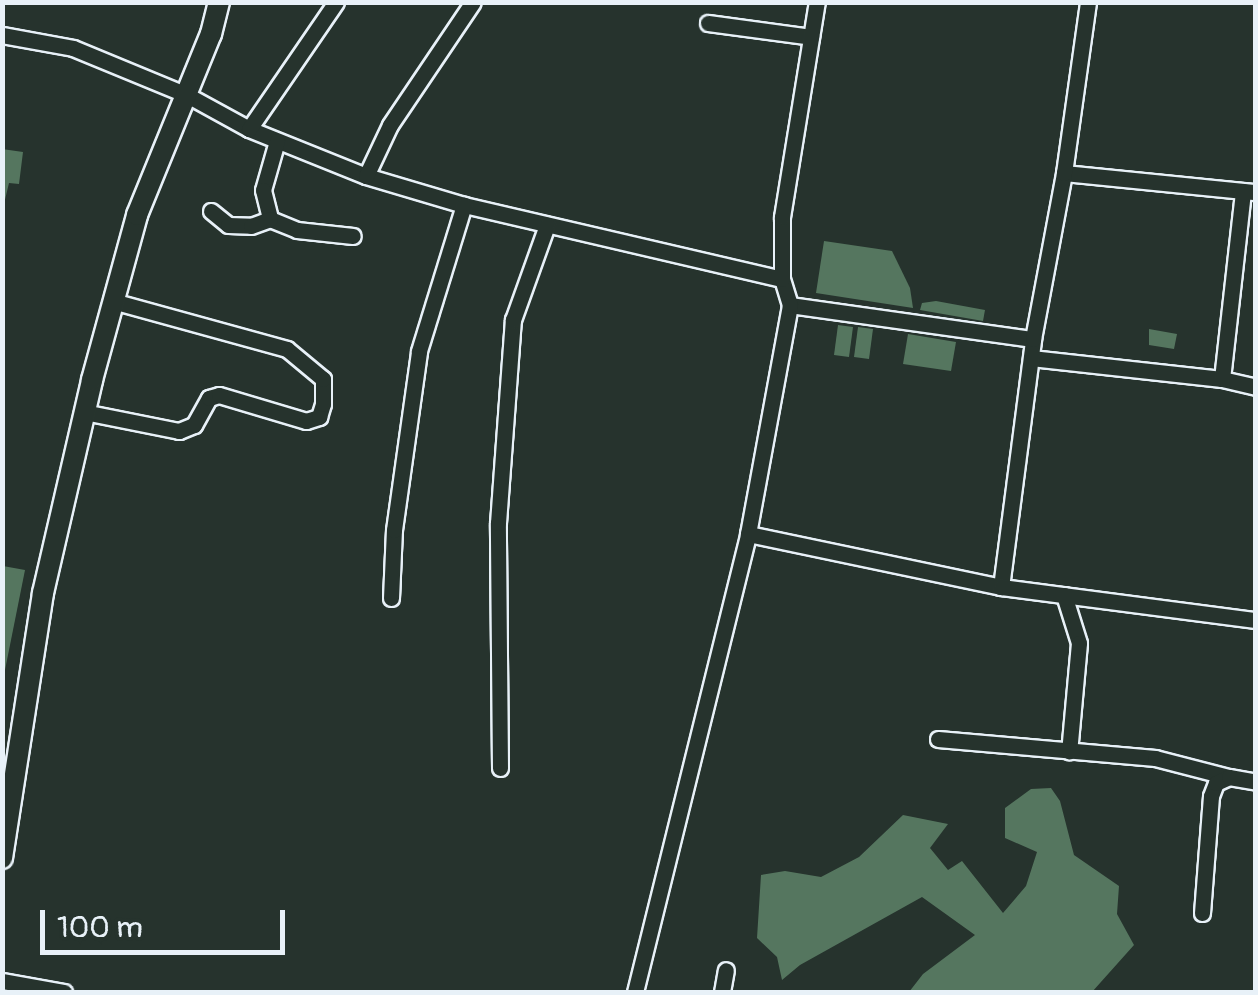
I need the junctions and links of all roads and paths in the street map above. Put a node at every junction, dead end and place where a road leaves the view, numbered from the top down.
1 (218, 2) edge
2 (336, 2) edge
3 (473, 2) edge
4 (817, 2) edge
5 (1088, 2) edge
6 (708, 23) dead end
7 (2, 35) edge
8 (811, 38) junction
9 (186, 95) junction
10 (249, 129) junction
11 (276, 141) junction
12 (1064, 173) junction
13 (366, 176) junction
14 (1249, 191) edge
15 (464, 205) junction
16 (210, 211) dead end
17 (270, 219) junction
18 (547, 225) junction
19 (352, 236) dead end
20 (782, 279) junction
21 (114, 302) junction
22 (790, 305) junction
23 (1033, 339) junction
24 (1031, 358) junction
25 (1222, 379) junction
26 (1256, 387) edge
27 (84, 412) junction
28 (748, 534) junction
29 (1001, 588) junction
30 (1064, 596) junction
31 (391, 598) dead end
32 (1256, 620) edge
33 (938, 738) dead end
34 (1069, 752) junction
35 (500, 768) dead end
36 (1229, 777) junction
37 (1256, 782) edge
38 (5, 824) edge
39 (2, 858) edge
40 (1202, 913) dead end
41 (726, 970) dead end
42 (2, 981) edge
43 (64, 992) edge
44 (635, 992) edge
45 (722, 992) edge

1 - 9 street
2 - 10 street
3 - 13 street
4 - 8 street
5 - 12 street
6 - 8 street
7 - 9 street
8 - 20 street
9 - 10 street
9 - 21 street
10 - 11 street
11 - 13 street
11 - 17 street
12 - 14 street
12 - 23 street
13 - 15 street
14 - 25 street
15 - 18 street
15 - 31 street
16 - 17 street
17 - 19 street
18 - 20 street
18 - 35 street
20 - 22 street
21 - 27 street
21 - 27 street
22 - 23 street
22 - 28 street
23 - 24 street
24 - 25 street
24 - 29 street
25 - 26 street
27 - 38 street
28 - 29 street
28 - 44 street
29 - 30 street
30 - 32 street
30 - 34 street
33 - 34 street
34 - 36 street
36 - 37 street
36 - 40 street
38 - 39 street
41 - 45 street
42 - 43 street

